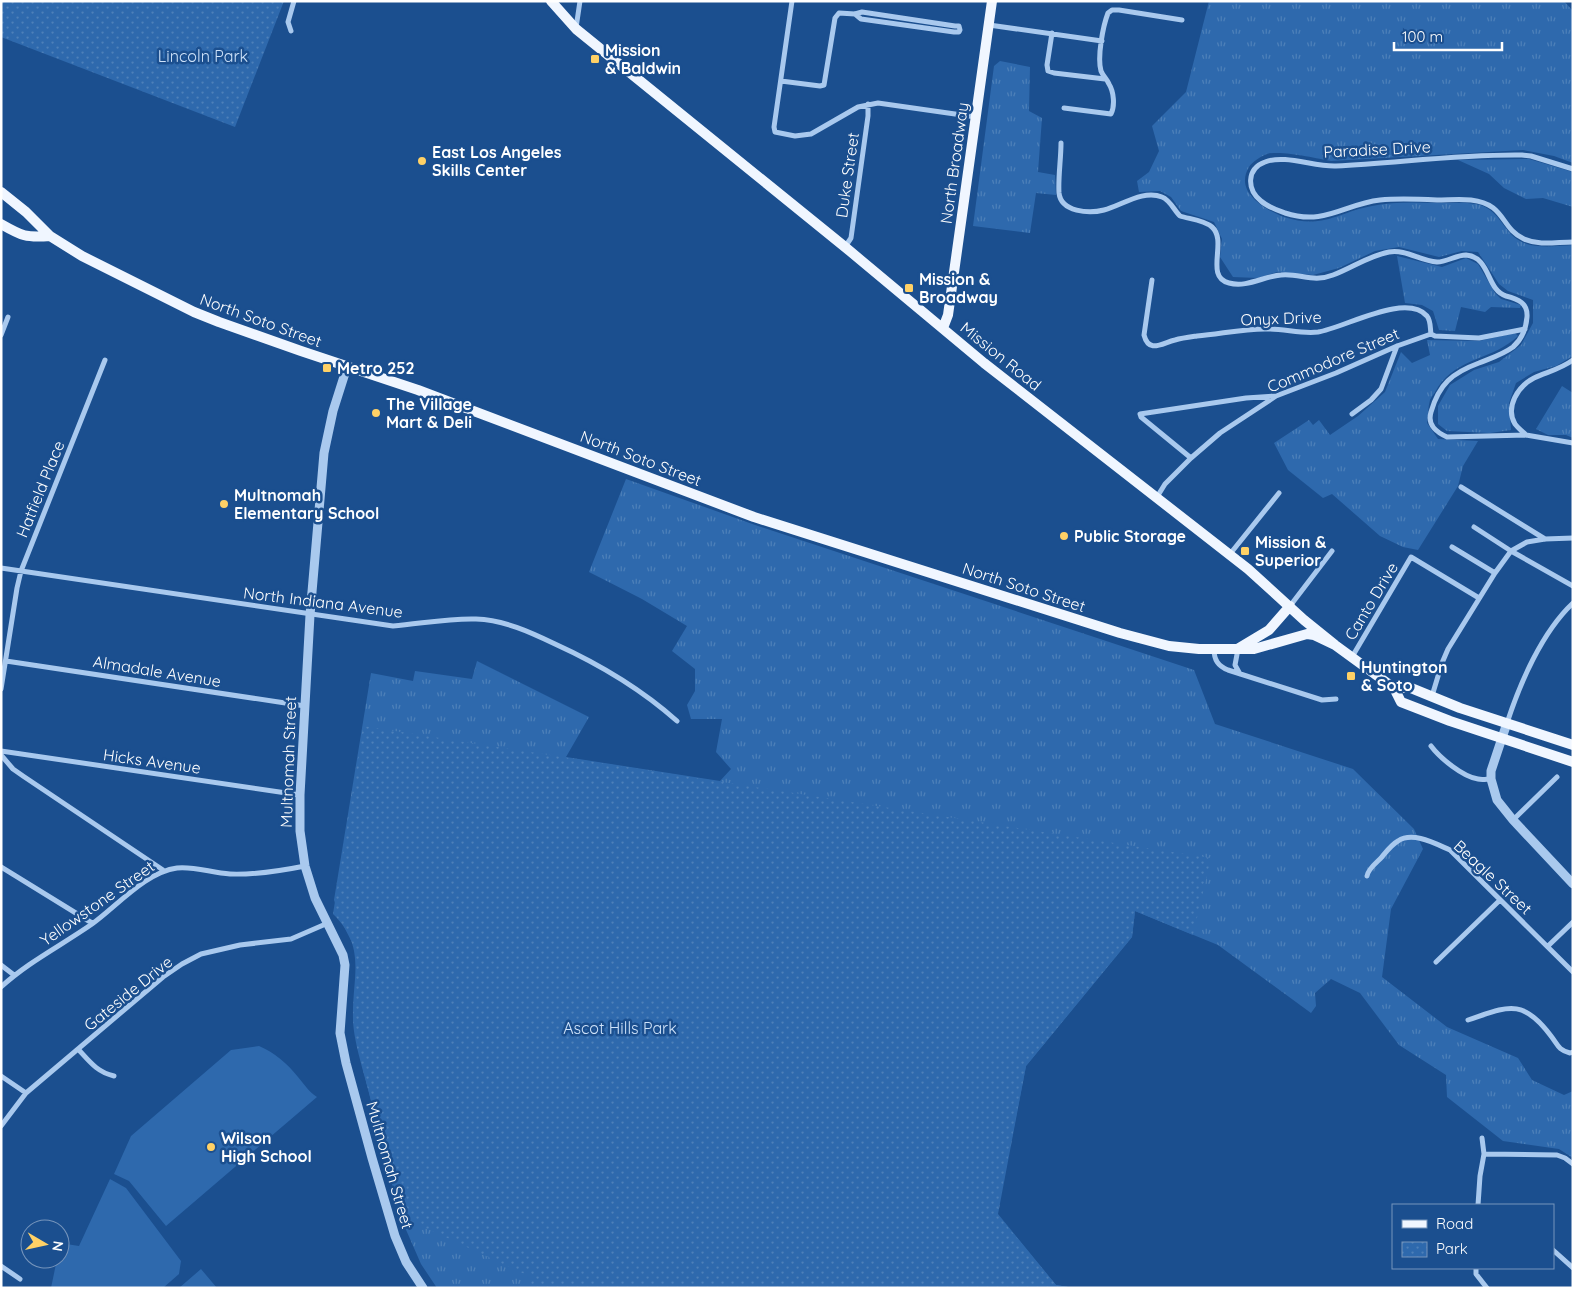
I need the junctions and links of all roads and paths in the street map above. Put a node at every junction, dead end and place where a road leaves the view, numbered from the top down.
1 (294, 1) edge
2 (551, 1) edge
3 (580, 1) edge
4 (792, 1) edge
5 (992, 1) edge
6 (855, 14) junction
7 (1182, 20) dead end
8 (989, 25) junction
9 (576, 29) junction
10 (290, 31) dead end
11 (1052, 33) junction
12 (1102, 41) junction
13 (1105, 79) junction
14 (781, 81) junction
15 (868, 104) junction
16 (1064, 108) dead end
17 (976, 117) junction
18 (1061, 143) dead end
19 (1573, 169) edge
20 (1, 192) edge
21 (1, 224) edge
22 (50, 236) junction
23 (1573, 242) edge
24 (845, 247) junction
25 (1152, 280) dead end
26 (8, 317) dead end
27 (943, 328) junction
28 (1524, 329) junction
29 (1431, 334) junction
30 (1, 335) edge
31 (1397, 346) junction
32 (105, 360) dead end
33 (1573, 360) edge
34 (347, 367) junction
35 (1276, 396) junction
36 (1352, 414) dead end
37 (1526, 436) junction
38 (1573, 443) edge
39 (1191, 458) junction
40 (1462, 487) dead end
41 (1279, 493) dead end
42 (1156, 498) junction
43 (1474, 527) dead end
44 (1573, 538) edge
45 (1546, 539) junction
46 (1452, 547) dead end
47 (1332, 551) dead end
48 (1511, 551) junction
49 (1230, 554) junction
50 (1, 568) edge
51 (21, 571) junction
52 (1495, 572) junction
53 (1573, 586) edge
54 (1479, 598) junction
55 (1573, 603) edge
56 (1290, 606) junction
57 (310, 615) junction
58 (1335, 645) junction
59 (1238, 648) junction
60 (1214, 649) junction
61 (1352, 657) junction
62 (6, 661) junction
63 (1240, 674) junction
64 (1394, 688) junction
65 (1, 689) edge
66 (1432, 696) junction
67 (1336, 699) dead end
68 (304, 706) junction
69 (677, 721) dead end
70 (1507, 722) junction
71 (1501, 738) junction
72 (1573, 744) edge
73 (1431, 746) dead end
74 (1, 753) edge
75 (1573, 762) edge
76 (1558, 777) dead end
77 (1490, 779) junction
78 (300, 795) junction
79 (1513, 820) junction
80 (305, 866) junction
81 (1, 867) edge
82 (163, 870) junction
83 (1367, 876) dead end
84 (1573, 884) edge
85 (1500, 900) junction
86 (1573, 922) edge
87 (92, 923) junction
88 (328, 923) junction
89 (1548, 946) junction
90 (1436, 962) dead end
91 (1, 965) edge
92 (1573, 972) edge
93 (14, 975) junction
94 (1, 987) edge
95 (1468, 1020) dead end
96 (78, 1049) junction
97 (1573, 1052) edge
98 (1, 1076) edge
99 (114, 1076) dead end
100 (26, 1094) junction
101 (1, 1126) edge
102 (1482, 1138) dead end
103 (1484, 1154) junction
104 (1573, 1164) edge
105 (1478, 1204) edge
106 (1554, 1251) edge
107 (1, 1266) edge
108 (1573, 1268) edge
109 (1476, 1271) edge
110 (20, 1279) dead end
111 (423, 1288) edge
112 (1487, 1288) edge

1 - 10 street
2 - 9 main road, Mission Road
3 - 9 street
4 - 14 street
5 - 8 main road, North Broadway
6 - 6 street
6 - 14 street
7 - 12 street
8 - 11 street
8 - 17 main road, North Broadway
9 - 24 main road, Mission Road
11 - 12 street
11 - 13 street
12 - 13 street
13 - 16 street
14 - 15 street
15 - 17 street
15 - 24 street, Duke Street
17 - 27 main road, North Broadway
18 - 28 street
19 - 23 street, Paradise Drive
20 - 22 main road, North Soto Street
21 - 22 main road
22 - 34 main road, North Soto Street
24 - 27 main road, Mission Road
25 - 29 street, Onyx Drive
26 - 30 street
27 - 42 main road, Mission Road
28 - 29 street, Commodore Street
28 - 37 street
29 - 31 street, Commodore Street
31 - 35 street, Commodore Street
31 - 36 street
32 - 51 street, Hatfield Place
33 - 37 street
34 - 57 street, Multnomah Street
34 - 60 main road, North Soto Street
35 - 39 street, Commodore Street
35 - 39 street
37 - 38 street
39 - 42 street, Commodore Street
40 - 45 street
41 - 49 street
42 - 49 main road, Mission Road
43 - 48 street
44 - 45 street
45 - 48 street
46 - 52 street
47 - 56 street
48 - 52 street
48 - 53 street
49 - 56 main road, Mission Road
50 - 51 street, North Indiana Avenue
51 - 57 street, North Indiana Avenue
51 - 62 street, Hatfield Place
52 - 54 street
54 - 61 street, Canto Drive
54 - 66 street
55 - 70 street
56 - 58 main road, Mission Road
56 - 59 main road, North Soto Street
57 - 68 street, Multnomah Street
57 - 69 street, North Indiana Avenue
58 - 59 main road
58 - 61 main road, Mission Road
59 - 60 main road, North Soto Street
59 - 63 street
60 - 63 street
61 - 64 main road, Mission Road
62 - 65 street, Hatfield Place
62 - 68 street, Almadale Avenue
63 - 67 street
64 - 66 main road
64 - 71 main road, Mission Road
66 - 70 main road
68 - 78 street, Multnomah Street
70 - 71 street
70 - 72 main road
71 - 75 main road, Mission Road
71 - 77 street
73 - 77 street
74 - 78 street, Hicks Avenue
74 - 82 street
76 - 79 street
77 - 79 street
78 - 80 street, Multnomah Street
79 - 84 street
80 - 82 street, Yellowstone Street
80 - 88 street, Multnomah Street
81 - 87 street
82 - 87 street, Yellowstone Street
83 - 85 street, Beagle Street
85 - 89 street, Beagle Street
85 - 90 street
86 - 89 street
87 - 93 street, Yellowstone Street
88 - 96 street, Gateside Drive
88 - 111 street, Multnomah Street
89 - 92 street, Beagle Street
91 - 93 street
93 - 94 street, Yellowstone Street
95 - 97 street
96 - 99 street
96 - 100 street, Gateside Drive
98 - 100 street
100 - 101 street, Gateside Drive
102 - 103 street
103 - 104 street
103 - 105 street
106 - 108 street
107 - 110 street
109 - 112 street

